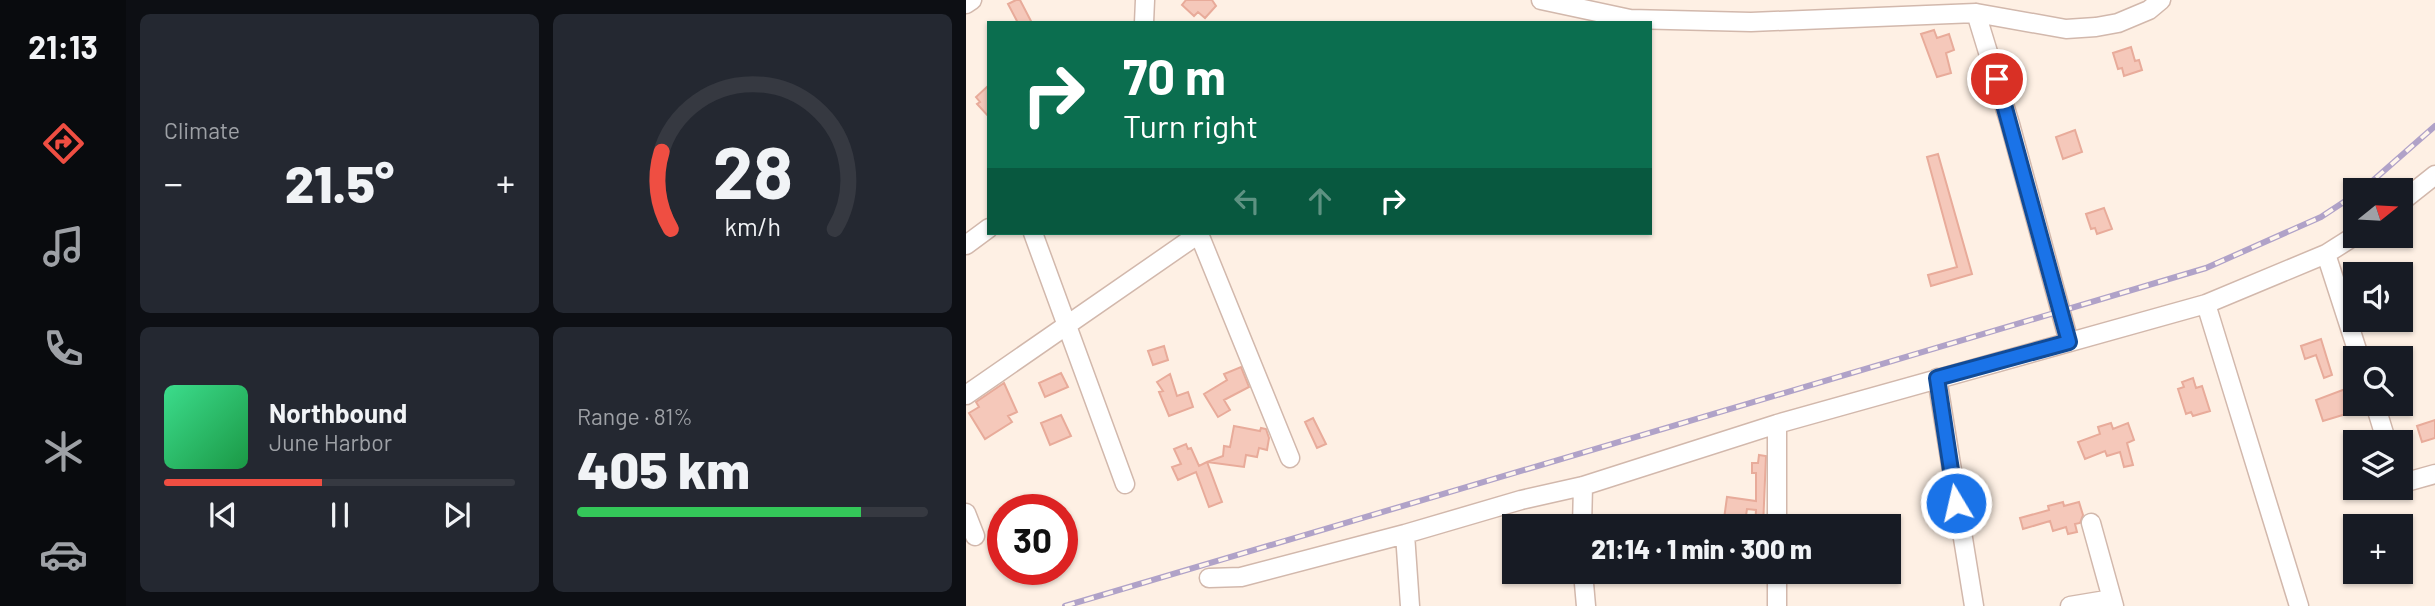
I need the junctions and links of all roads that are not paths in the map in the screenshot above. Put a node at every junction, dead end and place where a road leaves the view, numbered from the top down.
1 (972, 0) edge
2 (1145, 0) edge
3 (1541, 0) edge
4 (2161, 0) edge
5 (966, 4) edge
6 (1976, 13) junction
7 (1144, 21) edge
8 (2435, 175) edge
9 (2413, 192) edge
10 (987, 229) edge
11 (1034, 235) edge
12 (1196, 235) edge
13 (1200, 235) edge
14 (2343, 243) edge
15 (966, 245) edge
16 (2326, 254) junction
17 (2206, 304) junction
18 (1069, 324) junction
19 (2069, 342) junction
20 (2356, 346) edge
21 (1937, 378) junction
22 (966, 395) edge
23 (1777, 424) junction
24 (1290, 458) dead end
25 (2435, 474) edge
26 (2413, 480) edge
27 (1125, 484) dead end
28 (1583, 486) junction
29 (966, 513) edge
30 (1582, 514) edge
31 (1777, 514) edge
32 (2091, 523) dead end
33 (1405, 534) junction
34 (975, 536) dead end
35 (1209, 578) dead end
36 (1584, 584) edge
37 (1777, 584) edge
38 (2113, 603) edge
39 (1410, 606) edge
40 (1586, 606) edge
41 (1777, 606) edge
42 (1974, 606) edge
43 (2070, 606) edge
44 (2299, 606) edge

1 - 5 street
2 - 7 street
3 - 6 street
4 - 6 street
6 - 19 street
8 - 9 street
10 - 15 street
11 - 18 street
12 - 18 street
13 - 24 street
14 - 16 street
16 - 17 street
16 - 20 street
17 - 19 street
17 - 44 street
18 - 22 street
18 - 27 street
19 - 21 street
21 - 23 street
21 - 42 street
23 - 28 street
23 - 31 street
25 - 26 street
28 - 30 street
28 - 33 street
29 - 34 street
32 - 38 street
33 - 35 street
33 - 39 street
36 - 40 street
37 - 41 street
38 - 43 street

